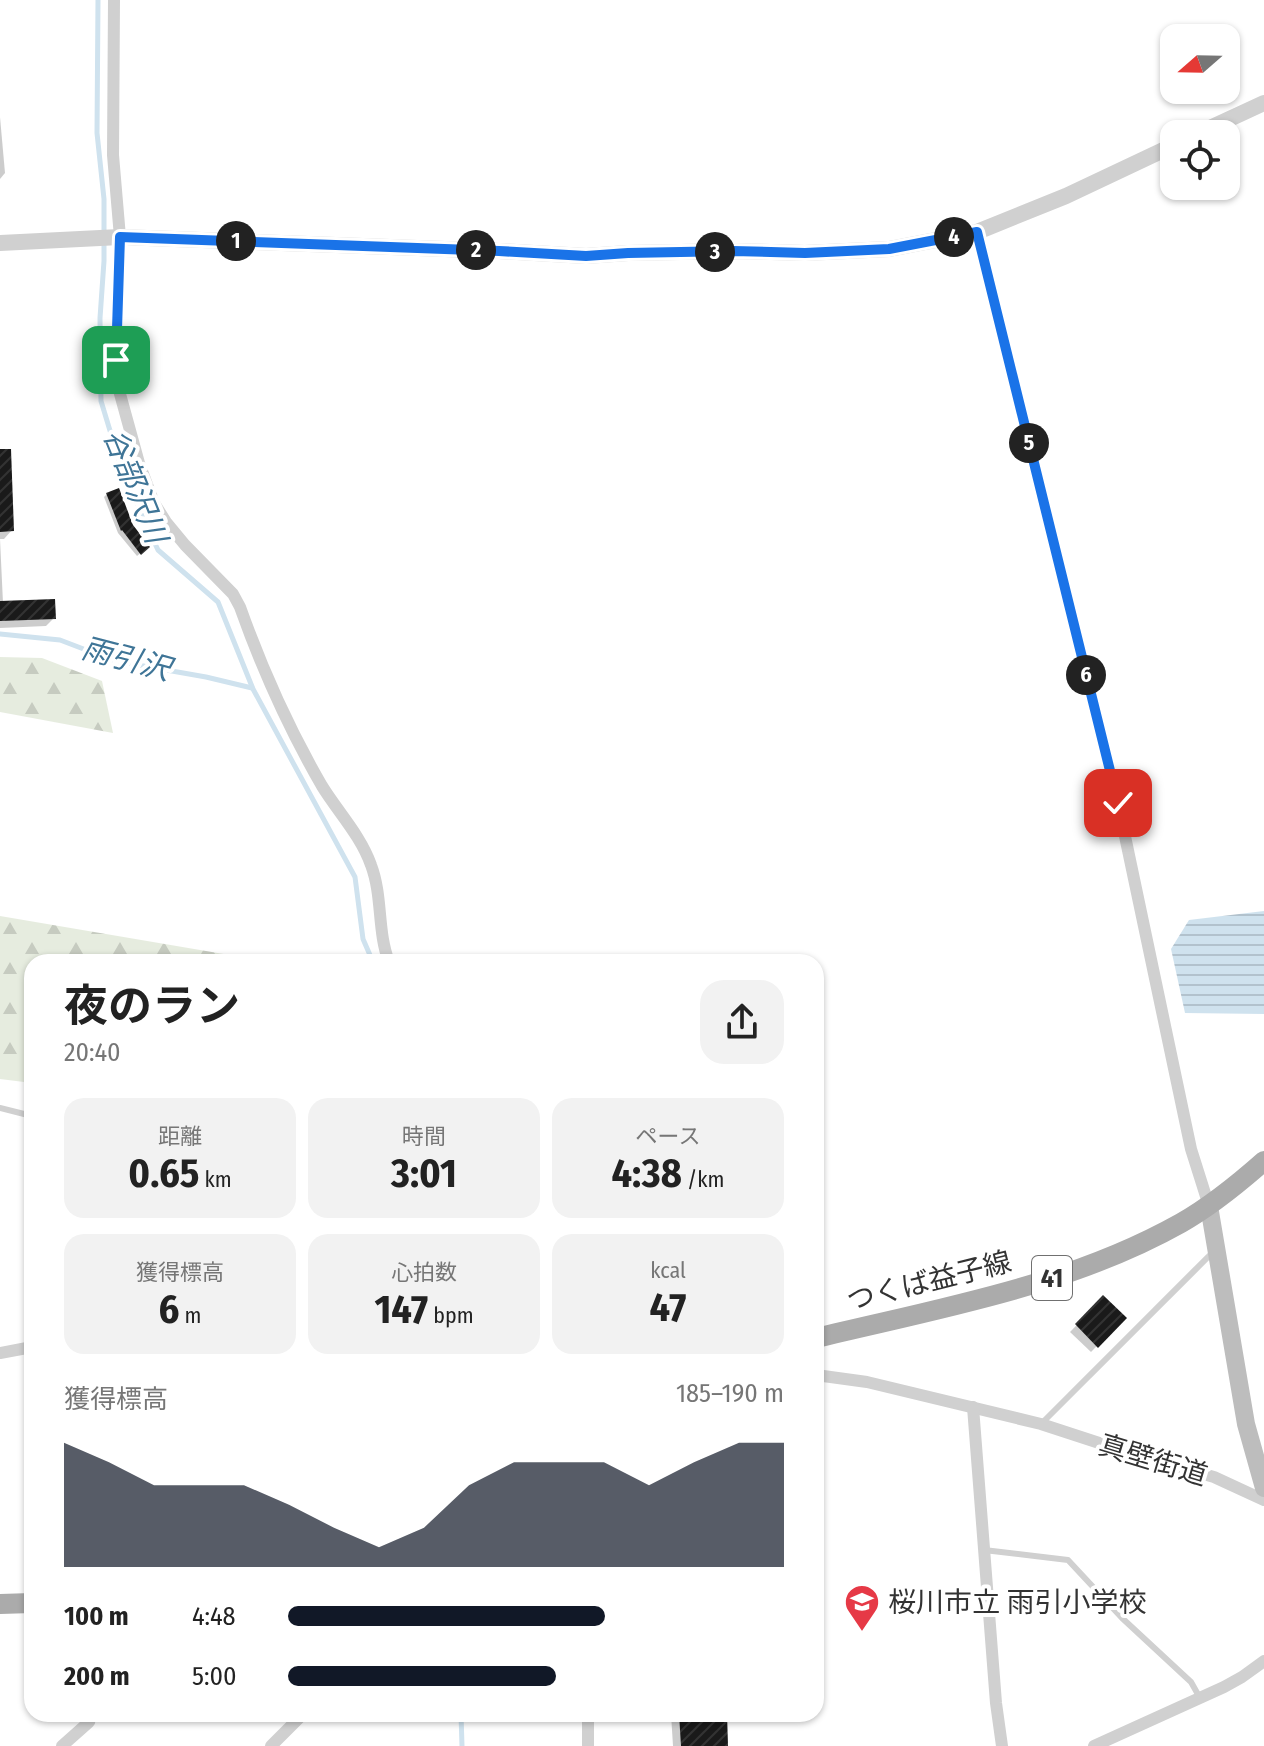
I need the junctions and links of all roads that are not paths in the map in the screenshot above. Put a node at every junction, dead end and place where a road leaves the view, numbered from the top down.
1 (114, 0) edge
2 (1264, 103) edge
3 (1227, 120) edge
4 (1160, 152) edge
5 (977, 232) junction
6 (120, 237) junction
7 (0, 243) edge
8 (385, 954) edge
9 (0, 1108) edge
10 (24, 1114) edge
11 (1264, 1161) edge
12 (1209, 1206) junction
13 (1217, 1249) junction
14 (824, 1336) edge
15 (24, 1348) edge
16 (0, 1353) edge
17 (824, 1376) edge
18 (973, 1407) junction
19 (1041, 1424) junction
20 (1264, 1488) edge
21 (1264, 1500) edge
22 (984, 1550) junction
23 (24, 1603) edge
24 (0, 1604) edge
25 (1264, 1661) edge
26 (1200, 1698) junction
27 (89, 1722) edge
28 (295, 1722) edge
29 (588, 1722) edge
30 (62, 1746) edge
31 (271, 1746) edge
32 (588, 1746) edge
33 (1002, 1746) edge
34 (1094, 1746) edge

1 - 6 street
2 - 3 street
4 - 5 street
5 - 6 street
5 - 12 street
6 - 7 street
6 - 8 street
9 - 10 lane
11 - 12 main road, つくば益子線 / 41
12 - 13 main road
12 - 14 main road, つくば益子線 / 41
13 - 19 lane
13 - 20 main road
15 - 16 street
17 - 18 street
18 - 19 street, 真壁街道
18 - 22 street
19 - 21 street, 真壁街道
22 - 26 lane
22 - 33 street
23 - 24 main road
25 - 26 street
26 - 34 street
27 - 30 street
28 - 31 street
29 - 32 street

